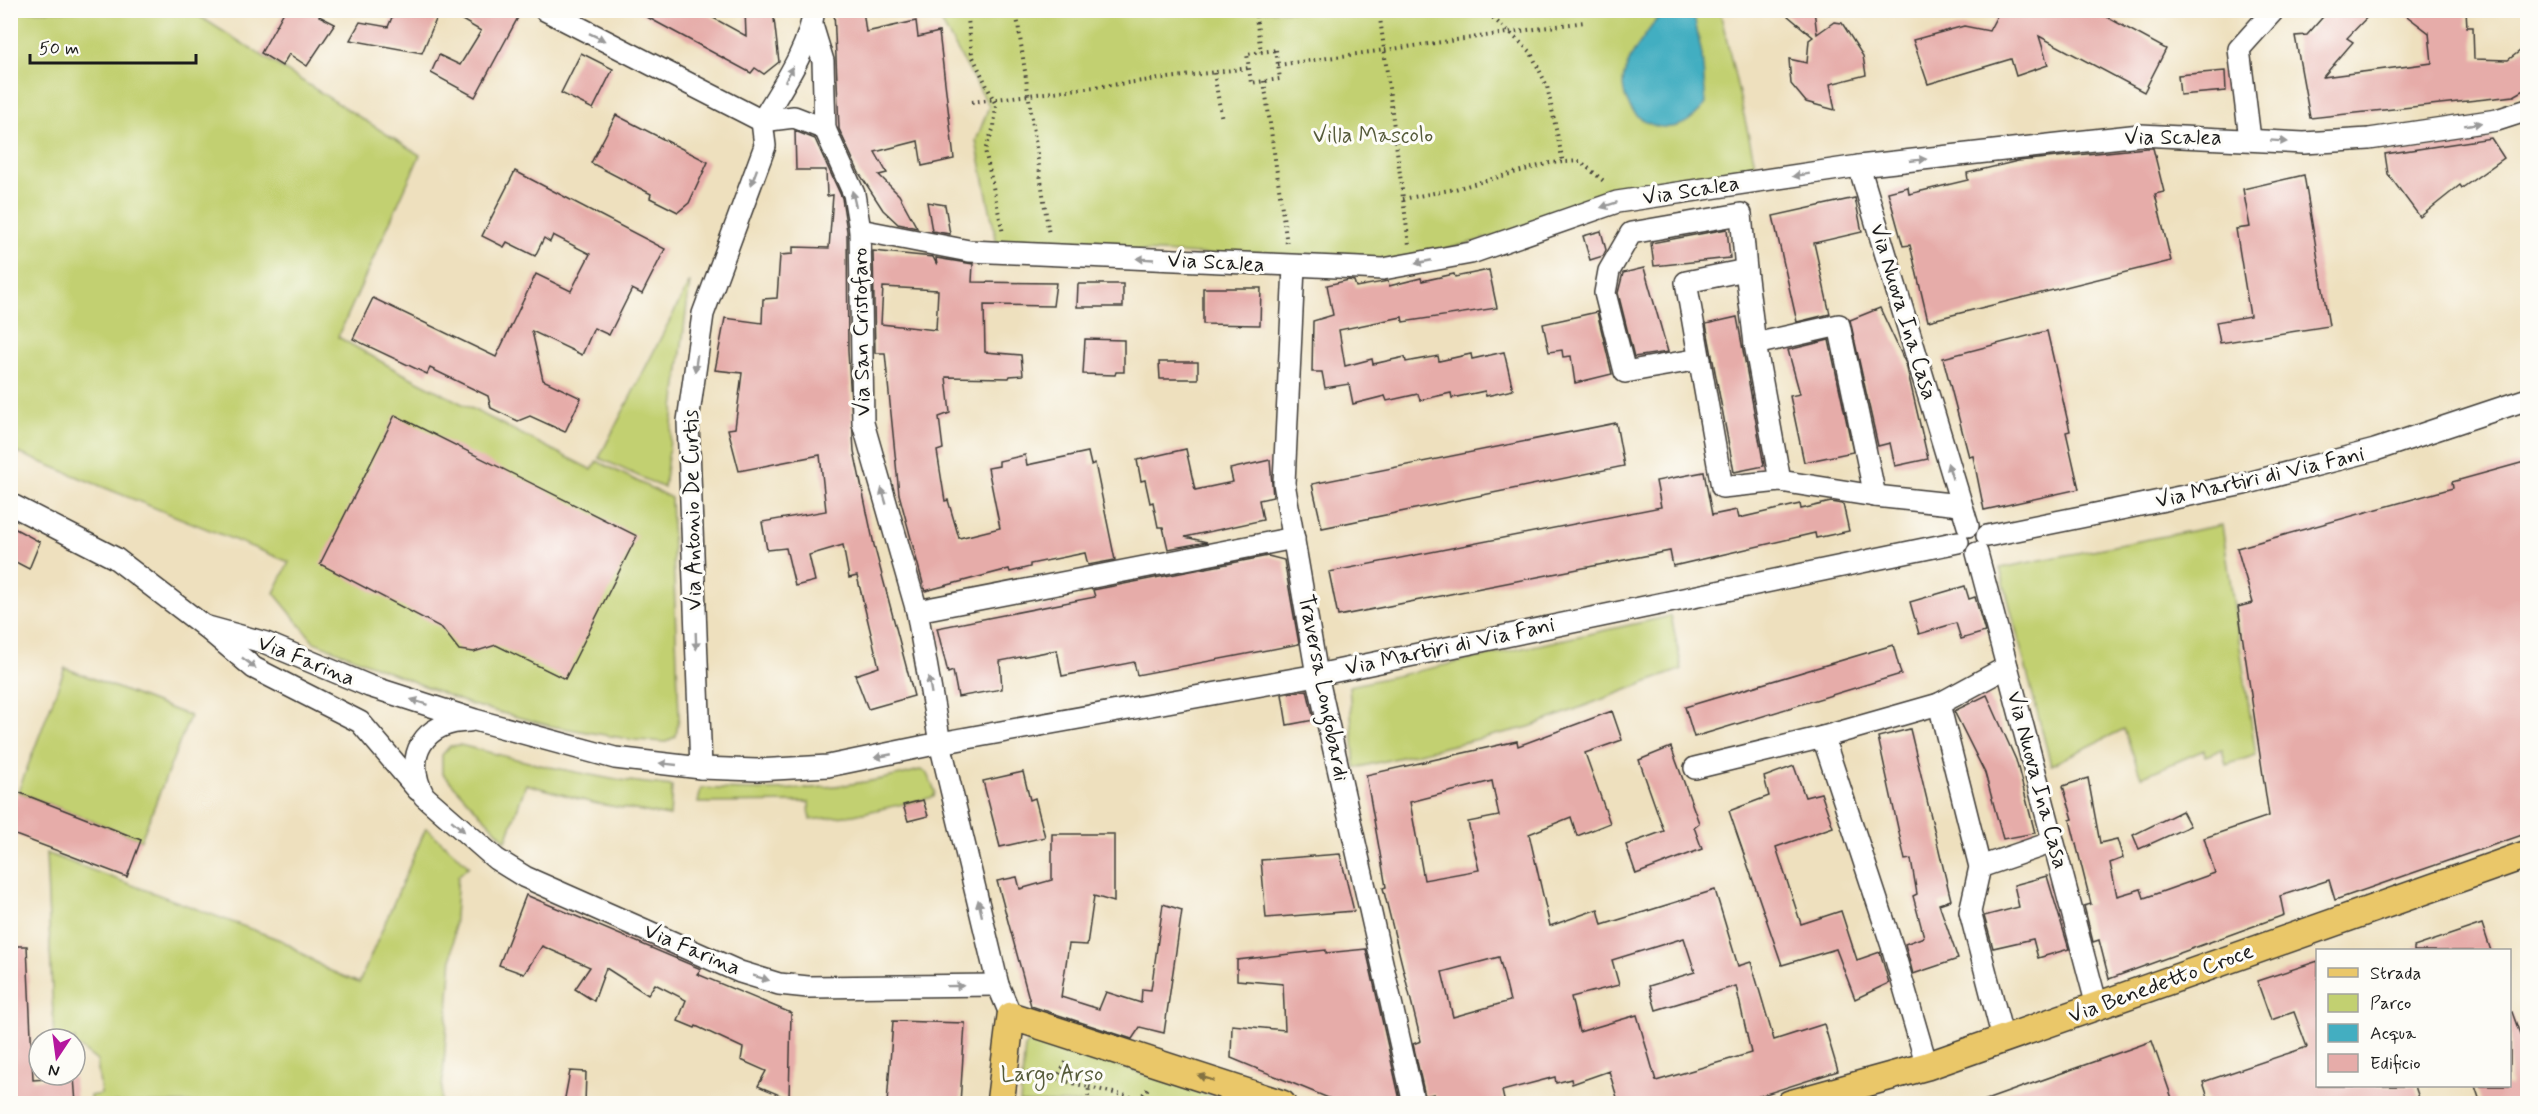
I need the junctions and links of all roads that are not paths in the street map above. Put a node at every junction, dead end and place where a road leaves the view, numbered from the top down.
1 (545, 10) edge
2 (2274, 10) edge
3 (813, 18) edge
4 (2528, 110) edge
5 (762, 121) junction
6 (825, 129) junction
7 (2250, 139) junction
8 (1859, 166) junction
9 (860, 230) junction
10 (1291, 260) junction
11 (1746, 270) junction
12 (1755, 344) junction
13 (1700, 359) junction
14 (2528, 399) edge
15 (1780, 481) junction
16 (1875, 496) junction
17 (10, 504) edge
18 (1960, 505) junction
19 (1294, 538) junction
20 (1973, 539) junction
21 (917, 611) junction
22 (204, 626) junction
23 (2007, 668) junction
24 (1317, 675) junction
25 (1939, 704) junction
26 (475, 720) junction
27 (1823, 737) junction
28 (940, 743) junction
29 (701, 768) junction
30 (1695, 768) dead end
31 (424, 796) junction
32 (2053, 842) junction
33 (2528, 854) edge
34 (1980, 867) junction
35 (998, 985) junction
36 (2097, 1006) junction
37 (1011, 1016) junction
38 (2003, 1039) junction
39 (1927, 1066) junction
40 (1000, 1104) edge
41 (1282, 1104) edge
42 (1414, 1104) edge
43 (1790, 1104) edge

1 -> 5 street
2 - 7 street
5 -> 3 street
3 - 6 street
7 -> 4 street, Via Scalea
5 - 6 street
5 -> 29 street, Via Antonio De Curtis
9 -> 6 street, Via San Cristofaro
8 -> 7 street, Via Scalea
8 -> 10 street, Via Scalea
18 -> 8 street, Via Nuova Ina Casa
10 -> 9 street, Via Scalea
21 -> 9 street, Via San Cristofaro
10 - 19 street, Traversa Longobardi
11 - 12 street
11 - 13 street
11 - 13 street
12 - 15 street
12 - 16 street
13 - 15 street
14 - 20 street, Via Martiri di Via Fani
15 - 16 street
16 - 18 street
17 - 22 street, Via Farina
18 - 20 street, Via Nuova Ina Casa
19 - 21 street
19 - 24 street, Traversa Longobardi
20 - 23 street, Via Nuova Ina Casa
20 - 24 street, Via Martiri di Via Fani
28 -> 21 street, Via San Cristofaro
26 -> 22 street, Via Farina
22 -> 31 street, Via Farina
23 - 25 street
23 - 32 street, Via Nuova Ina Casa
24 - 28 street, Via Martiri di Via Fani
24 - 42 street, Traversa Longobardi
25 - 27 street
25 - 34 street
29 -> 26 street, Via Farina
26 - 31 street, Via Farina
27 - 30 street
27 - 39 street
28 -> 29 street, Via Farina
35 -> 28 street, Via San Cristofaro
31 -> 35 street, Via Farina
32 - 34 street
32 - 36 street, Via Nuova Ina Casa
33 - 36 main road, Via Benedetto Croce
34 - 38 street
35 - 37 street
36 - 38 main road, Via Benedetto Croce
37 - 40 main road
41 -> 37 main road
38 - 39 main road, Via Benedetto Croce
39 - 43 main road, Via Benedetto Croce

